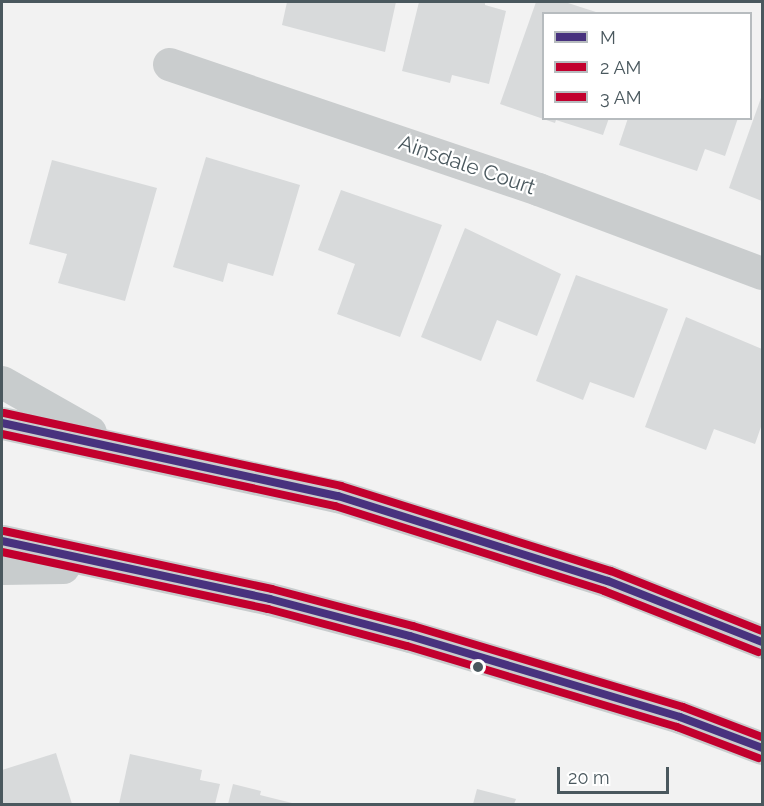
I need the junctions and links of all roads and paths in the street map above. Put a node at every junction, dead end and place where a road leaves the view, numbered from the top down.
1 (169, 64) dead end
2 (762, 273) edge
3 (2, 382) edge
4 (2, 423) edge
5 (117, 448) junction
6 (2, 541) edge
7 (118, 566) junction
8 (2, 568) edge
9 (762, 642) edge
10 (760, 746) edge

1 - 2 street, Ainsdale Court
3 - 5 main road
4 - 5 main road
5 - 9 main road
6 - 7 main road
7 - 8 main road
7 - 10 main road

